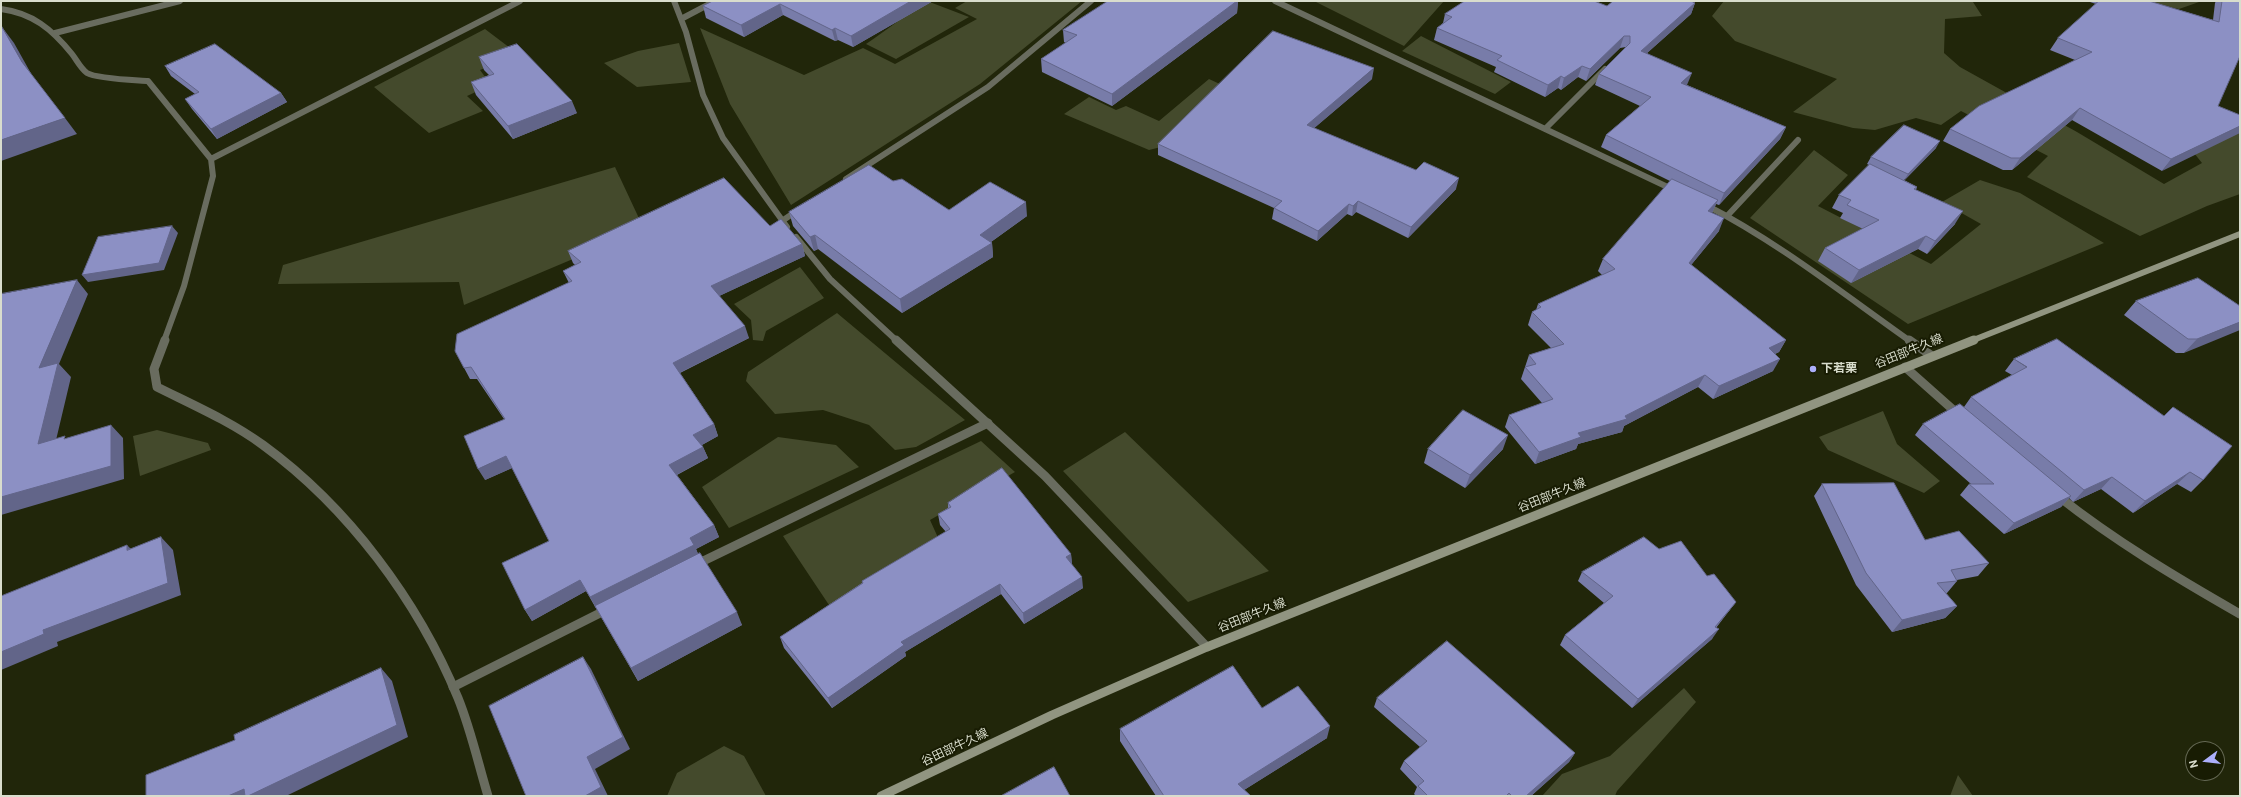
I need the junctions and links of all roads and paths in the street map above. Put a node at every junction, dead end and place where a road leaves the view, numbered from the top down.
1 (180, 1) edge
2 (520, 1) edge
3 (674, 1) edge
4 (715, 1) edge
5 (1091, 1) edge
6 (1275, 1) edge
7 (1, 9) edge
8 (681, 19) junction
9 (55, 33) junction
10 (1612, 62) edge
11 (1545, 129) junction
12 (1798, 140) dead end
13 (211, 159) junction
14 (842, 182) edge
15 (1685, 196) edge
16 (1700, 202) edge
17 (802, 208) edge
18 (1728, 215) junction
19 (782, 221) junction
20 (2240, 234) edge
21 (1932, 356) junction
22 (1905, 367) junction
23 (988, 423) junction
24 (1968, 423) edge
25 (2052, 491) edge
26 (688, 569) edge
27 (617, 605) edge
28 (2240, 614) edge
29 (1207, 647) junction
30 (453, 687) junction
31 (488, 796) edge
32 (881, 796) edge

1 - 9 street
2 - 13 street
3 - 8 street
4 - 8 street
5 - 14 street
6 - 11 street
7 - 9 street
8 - 19 street
9 - 13 street
10 - 11 street
11 - 15 street
12 - 18 street
13 - 30 street
16 - 18 street
17 - 19 street
18 - 21 street
19 - 23 street
20 - 21 main road, 谷田部牛久線
21 - 22 main road, 谷田部牛久線
22 - 24 street
22 - 29 main road, 谷田部牛久線
23 - 26 street
23 - 29 street
25 - 28 street
27 - 30 street
29 - 32 main road, 谷田部牛久線
30 - 31 street

